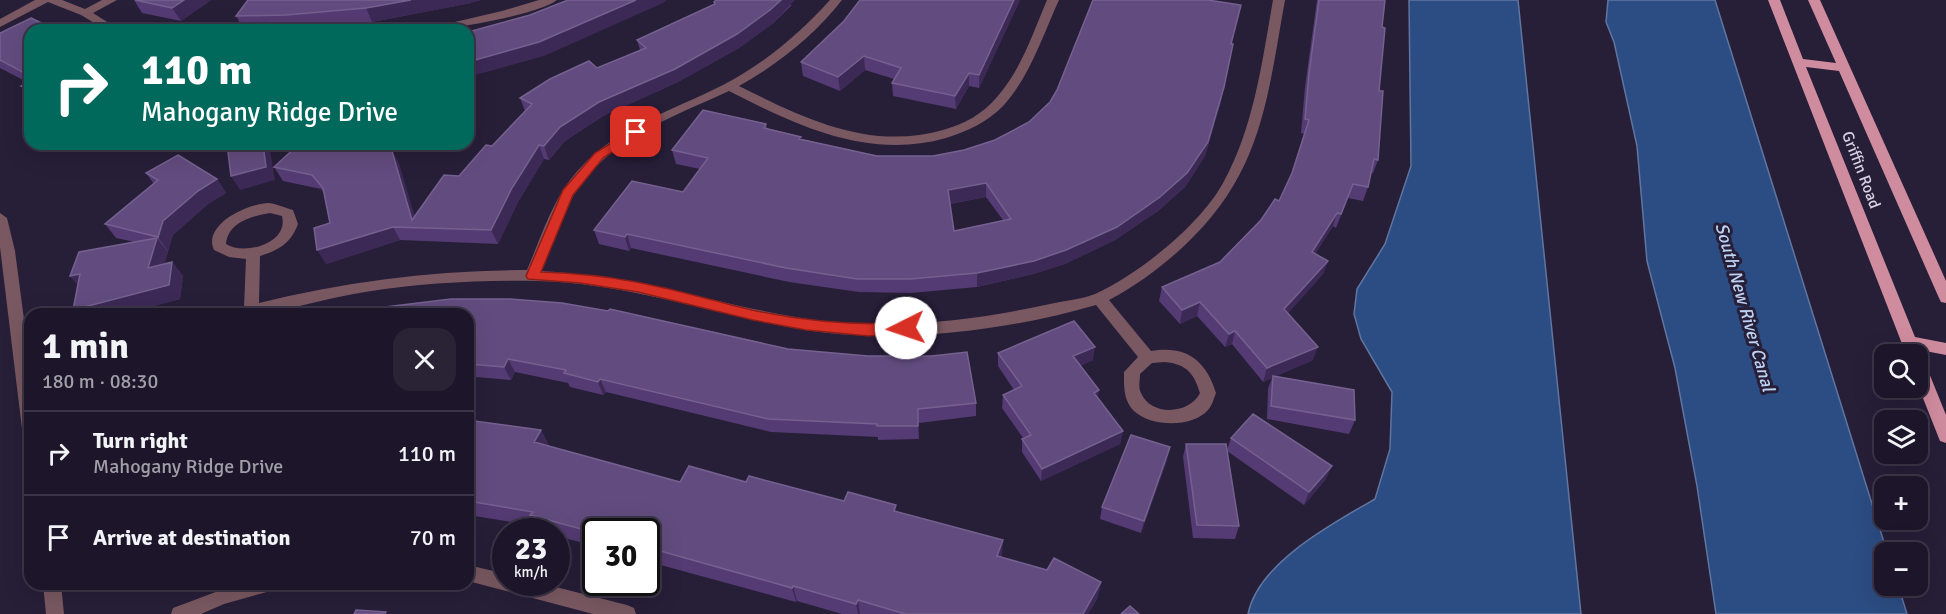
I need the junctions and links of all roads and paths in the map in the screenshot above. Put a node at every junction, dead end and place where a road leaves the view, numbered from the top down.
1 (43, 0) edge
2 (52, 0) edge
3 (111, 0) edge
4 (551, 0) edge
5 (836, 0) edge
6 (1053, 0) edge
7 (1774, 0) edge
8 (1814, 0) edge
9 (1275, 1) edge
10 (85, 13) junction
11 (0, 24) edge
12 (104, 24) edge
13 (462, 24) edge
14 (1798, 62) junction
15 (1844, 68) junction
16 (729, 86) junction
17 (0, 218) edge
18 (253, 254) junction
19 (532, 276) junction
20 (1099, 298) junction
21 (1946, 298) edge
22 (246, 308) edge
23 (265, 308) edge
24 (1909, 344) edge
25 (1928, 348) edge
26 (1946, 349) edge
27 (1147, 358) junction
28 (24, 366) edge
29 (1928, 391) edge
30 (1946, 436) edge
31 (474, 575) edge
32 (53, 590) edge
33 (244, 590) edge
34 (55, 614) edge
35 (180, 614) edge
36 (627, 614) edge

1 - 11 street
2 - 10 street
3 - 10 street
4 - 13 street
5 - 16 street
6 - 16 street
7 - 14 main road, Griffin Road
8 - 15 main road, Griffin Road
9 - 20 street
10 - 12 street
14 - 15 main road
14 - 24 main road, Griffin Road
15 - 21 main road, Griffin Road
16 - 19 street
17 - 28 street
18 - 18 street
18 - 22 street
19 - 20 street
19 - 23 street
20 - 27 street
25 - 26 main road
27 - 27 street
29 - 30 main road
31 - 36 street
32 - 34 street
33 - 35 street

